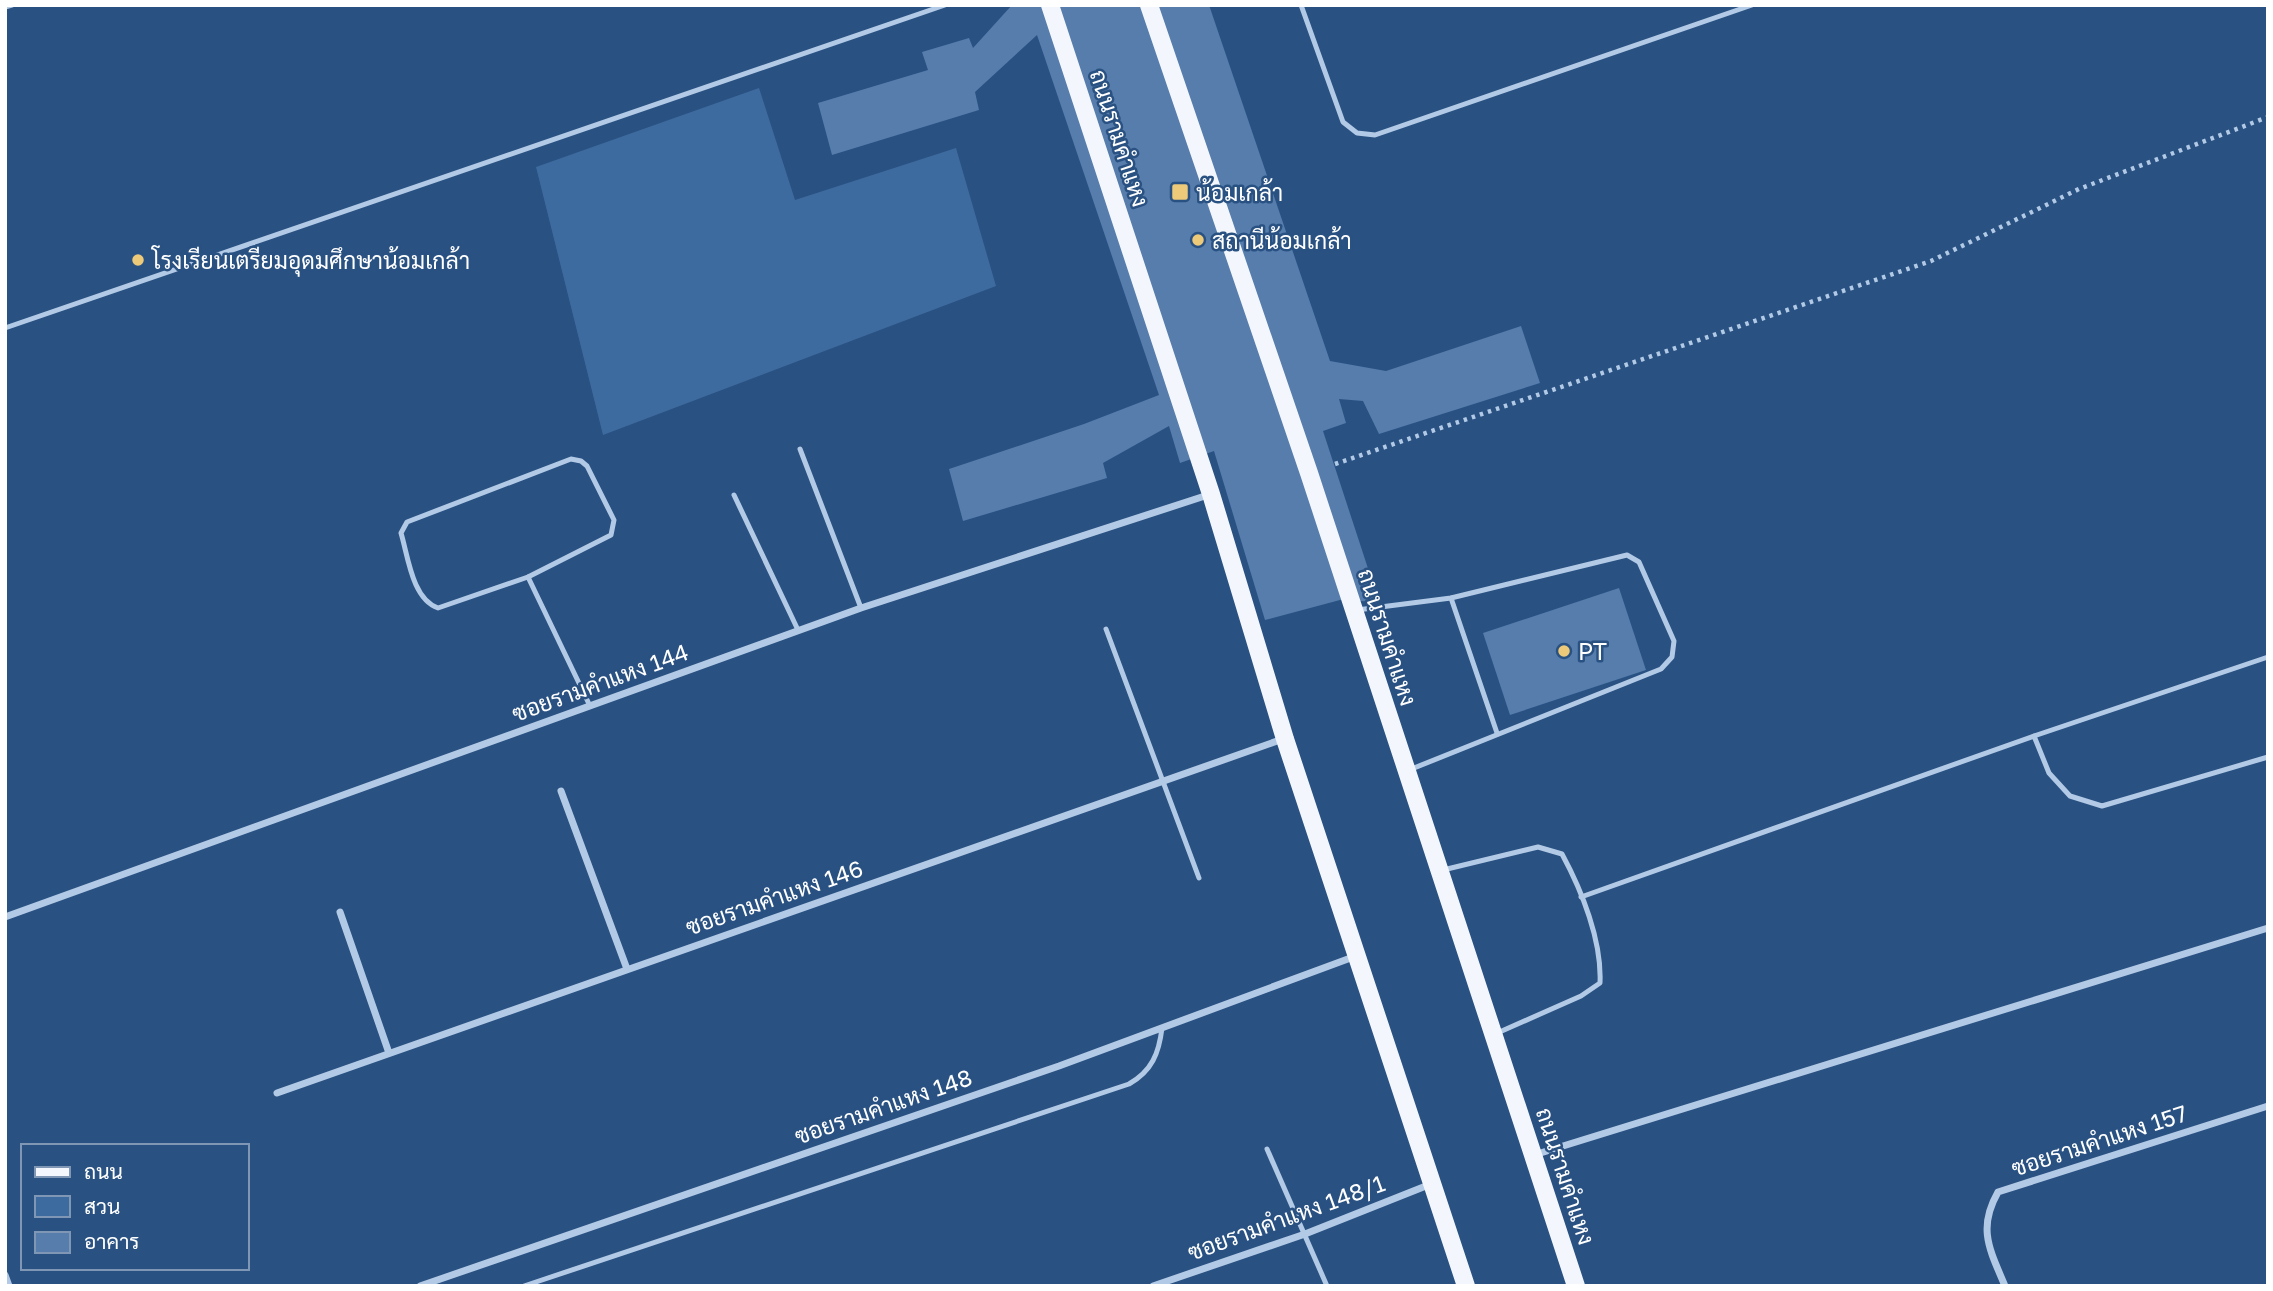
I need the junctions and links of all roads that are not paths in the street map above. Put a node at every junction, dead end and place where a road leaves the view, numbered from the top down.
1 (946, 5) edge
2 (1050, 5) edge
3 (1149, 5) edge
4 (1301, 5) edge
5 (1752, 5) edge
6 (5, 328) edge
7 (800, 449) dead end
8 (1212, 494) junction
9 (734, 495) dead end
10 (528, 577) junction
11 (1451, 598) junction
12 (861, 608) junction
13 (1354, 611) junction
14 (1106, 629) dead end
15 (798, 630) junction
16 (2268, 657) edge
17 (590, 706) junction
18 (1497, 733) junction
19 (2034, 736) junction
20 (1284, 739) junction
21 (2268, 757) edge
22 (1405, 772) junction
23 (1163, 780) junction
24 (561, 791) dead end
25 (1440, 871) junction
26 (1199, 878) dead end
27 (1581, 897) junction
28 (340, 912) dead end
29 (5, 917) edge
30 (2268, 928) edge
31 (1356, 956) junction
32 (627, 969) junction
33 (1162, 1027) junction
34 (1494, 1034) junction
35 (389, 1053) junction
36 (277, 1093) dead end
37 (2268, 1106) edge
38 (1267, 1149) dead end
39 (1534, 1155) junction
40 (1432, 1183) junction
41 (1305, 1234) junction
42 (5, 1275) edge
43 (9, 1286) edge
44 (421, 1286) edge
45 (524, 1286) edge
46 (1153, 1286) edge
47 (1327, 1286) edge
48 (1466, 1286) edge
49 (1576, 1286) edge
50 (2006, 1286) edge

1 - 6 lane
2 - 8 main road, ถนนรามคำแหง
3 - 13 main road, ถนนรามคำแหง
4 - 5 lane
7 - 12 lane
8 - 12 street, ซอยรามคำแหง 144
8 - 20 main road, ถนนรามคำแหง
9 - 15 lane
10 - 10 lane
10 - 17 lane
11 - 13 lane
11 - 18 lane
11 - 18 lane
12 - 15 street, ซอยรามคำแหง 144
13 - 22 main road, ถนนรามคำแหง
14 - 23 lane
15 - 17 street, ซอยรามคำแหง 144
16 - 19 lane
17 - 29 street, ซอยรามคำแหง 144
18 - 22 lane
19 - 21 lane
19 - 27 lane
20 - 23 street, ซอยรามคำแหง 146
20 - 31 main road, ถนนรามคำแหง
22 - 25 main road, ถนนรามคำแหง
23 - 26 lane
23 - 32 street, ซอยรามคำแหง 146
24 - 32 street
25 - 27 lane
25 - 34 main road, ถนนรามคำแหง
27 - 34 lane
28 - 35 street
30 - 39 street
31 - 33 street, ซอยรามคำแหง 148
31 - 40 main road, ถนนรามคำแหง
32 - 35 street, ซอยรามคำแหง 146
33 - 44 street, ซอยรามคำแหง 148
33 - 45 lane
34 - 39 main road, ถนนรามคำแหง
35 - 36 street, ซอยรามคำแหง 146
37 - 50 street, ซอยรามคำแหง 157
38 - 41 lane
39 - 49 main road, ถนนรามคำแหง
40 - 41 street, ซอยรามคำแหง 148/1
40 - 48 main road, ถนนรามคำแหง
41 - 46 street, ซอยรามคำแหง 148/1
41 - 47 lane
42 - 43 street

